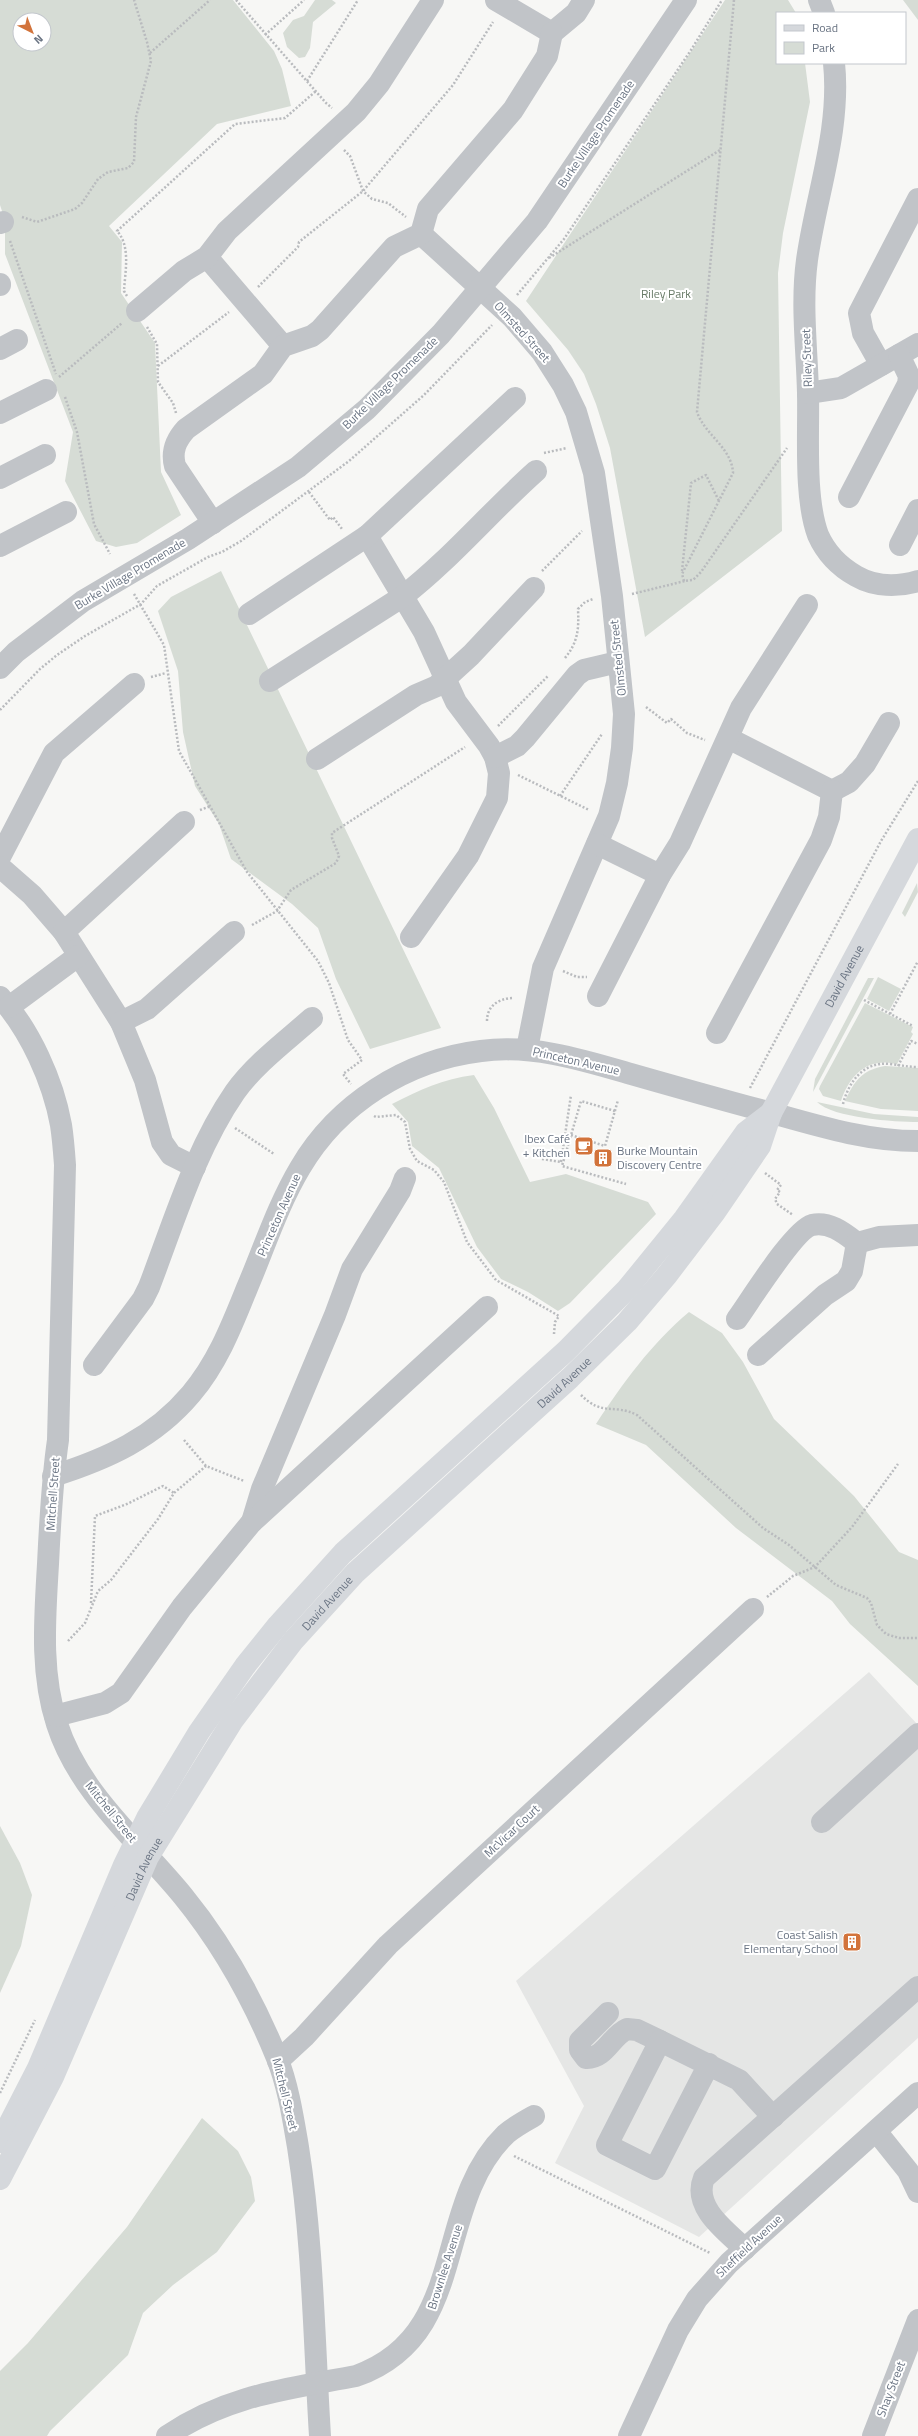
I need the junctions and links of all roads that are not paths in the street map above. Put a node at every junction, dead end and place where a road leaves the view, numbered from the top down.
1 (434, 0) edge
2 (584, 0) edge
3 (686, 0) edge
4 (819, 0) edge
5 (500, 2) edge
6 (824, 12) edge
7 (552, 33) junction
8 (834, 64) edge
9 (918, 199) edge
10 (423, 228) junction
11 (208, 257) junction
12 (481, 288) junction
13 (136, 311) road end
14 (918, 344) edge
15 (283, 346) junction
16 (890, 360) junction
17 (52, 384) road end
18 (808, 393) junction
19 (516, 398) dead end
20 (0, 413) edge
21 (46, 455) dead end
22 (536, 472) dead end
23 (0, 478) edge
24 (849, 497) dead end
25 (918, 510) edge
26 (66, 512) dead end
27 (213, 523) junction
28 (357, 536) junction
29 (900, 545) dead end
30 (0, 546) edge
31 (918, 581) edge
32 (534, 588) road end
33 (402, 597) junction
34 (807, 605) dead end
35 (249, 614) dead end
36 (618, 662) junction
37 (0, 668) edge
38 (444, 679) junction
39 (270, 681) dead end
40 (134, 684) dead end
41 (889, 723) dead end
42 (726, 743) junction
43 (495, 757) junction
44 (317, 759) dead end
45 (832, 791) junction
46 (184, 822) dead end
47 (918, 839) edge
48 (597, 844) junction
49 (0, 857) edge
50 (0, 867) edge
51 (660, 875) junction
52 (64, 932) junction
53 (234, 932) road end
54 (411, 937) dead end
55 (78, 956) junction
56 (598, 996) dead end
57 (5, 1002) edge
58 (312, 1018) dead end
59 (121, 1022) junction
60 (717, 1033) dead end
61 (527, 1050) junction
62 (771, 1113) junction
63 (918, 1141) edge
64 (195, 1167) junction
65 (405, 1178) dead end
66 (918, 1235) edge
67 (856, 1243) junction
68 (487, 1307) dead end
69 (737, 1319) dead end
70 (758, 1355) dead end
71 (94, 1366) dead end
72 (53, 1476) junction
73 (251, 1523) junction
74 (753, 1609) road end
75 (55, 1716) junction
76 (918, 1734) edge
77 (822, 1822) dead end
78 (142, 1849) junction
79 (918, 1987) edge
80 (608, 2013) dead end
81 (660, 2040) junction
82 (278, 2061) junction
83 (709, 2064) junction
84 (918, 2093) edge
85 (534, 2116) dead end
86 (773, 2117) junction
87 (876, 2131) junction
88 (0, 2142) edge
89 (0, 2179) edge
90 (918, 2192) edge
91 (745, 2249) junction
92 (918, 2320) edge
93 (317, 2382) junction
94 (167, 2436) edge
95 (320, 2436) edge
96 (629, 2436) edge
97 (873, 2436) edge

1 - 11 street
2 - 7 street
3 - 12 street, Burke Village Promenade
4 - 6 street
5 - 7 street
7 - 10 street
8 - 18 street, Riley Street
9 - 16 street
10 - 12 street, Olmsted Street
10 - 15 street
11 - 13 street
11 - 15 street
12 - 27 street, Burke Village Promenade
12 - 36 street, Olmsted Street
14 - 16 street
15 - 27 street
16 - 18 street
16 - 24 street
17 - 20 street
18 - 31 street, Riley Street
19 - 28 street
21 - 23 street
22 - 33 street
25 - 29 street
26 - 30 street
27 - 37 street, Burke Village Promenade
28 - 33 street
28 - 35 street
32 - 38 street
33 - 38 street
33 - 39 street
34 - 42 street
36 - 43 street
36 - 48 street, Olmsted Street
38 - 43 street
38 - 44 street
40 - 49 street
41 - 45 street
42 - 45 street
42 - 51 street
43 - 54 street
45 - 60 street
46 - 52 street
47 - 62 main road, David Avenue
48 - 51 street
48 - 61 street, Olmsted Street
50 - 52 street
51 - 56 street
52 - 55 street
53 - 59 street
55 - 57 street
55 - 59 street
57 - 72 street, Mitchell Street
58 - 64 street
59 - 64 street
61 - 62 street, Princeton Avenue
61 - 72 street, Princeton Avenue
62 - 63 street, Princeton Avenue
62 - 78 main road, David Avenue
64 - 71 street
65 - 73 street
66 - 67 street
67 - 69 street
67 - 70 street
68 - 73 street
72 - 75 street, Mitchell Street
73 - 75 street
74 - 82 street, McVicar Court
75 - 78 street, Mitchell Street
76 - 77 street
78 - 82 street, Mitchell Street
78 - 88 main road, David Avenue
78 - 89 main road, David Avenue
79 - 86 street
80 - 81 street
81 - 83 street
81 - 83 street
82 - 93 street, Mitchell Street
83 - 86 street
84 - 87 street, Sheffield Avenue
85 - 93 street, Brownlee Avenue
86 - 91 street
87 - 90 street
87 - 91 street, Sheffield Avenue
91 - 96 street, Sheffield Avenue
92 - 97 street, Shay Street
93 - 94 street, Brownlee Avenue
93 - 95 street, Mitchell Street

